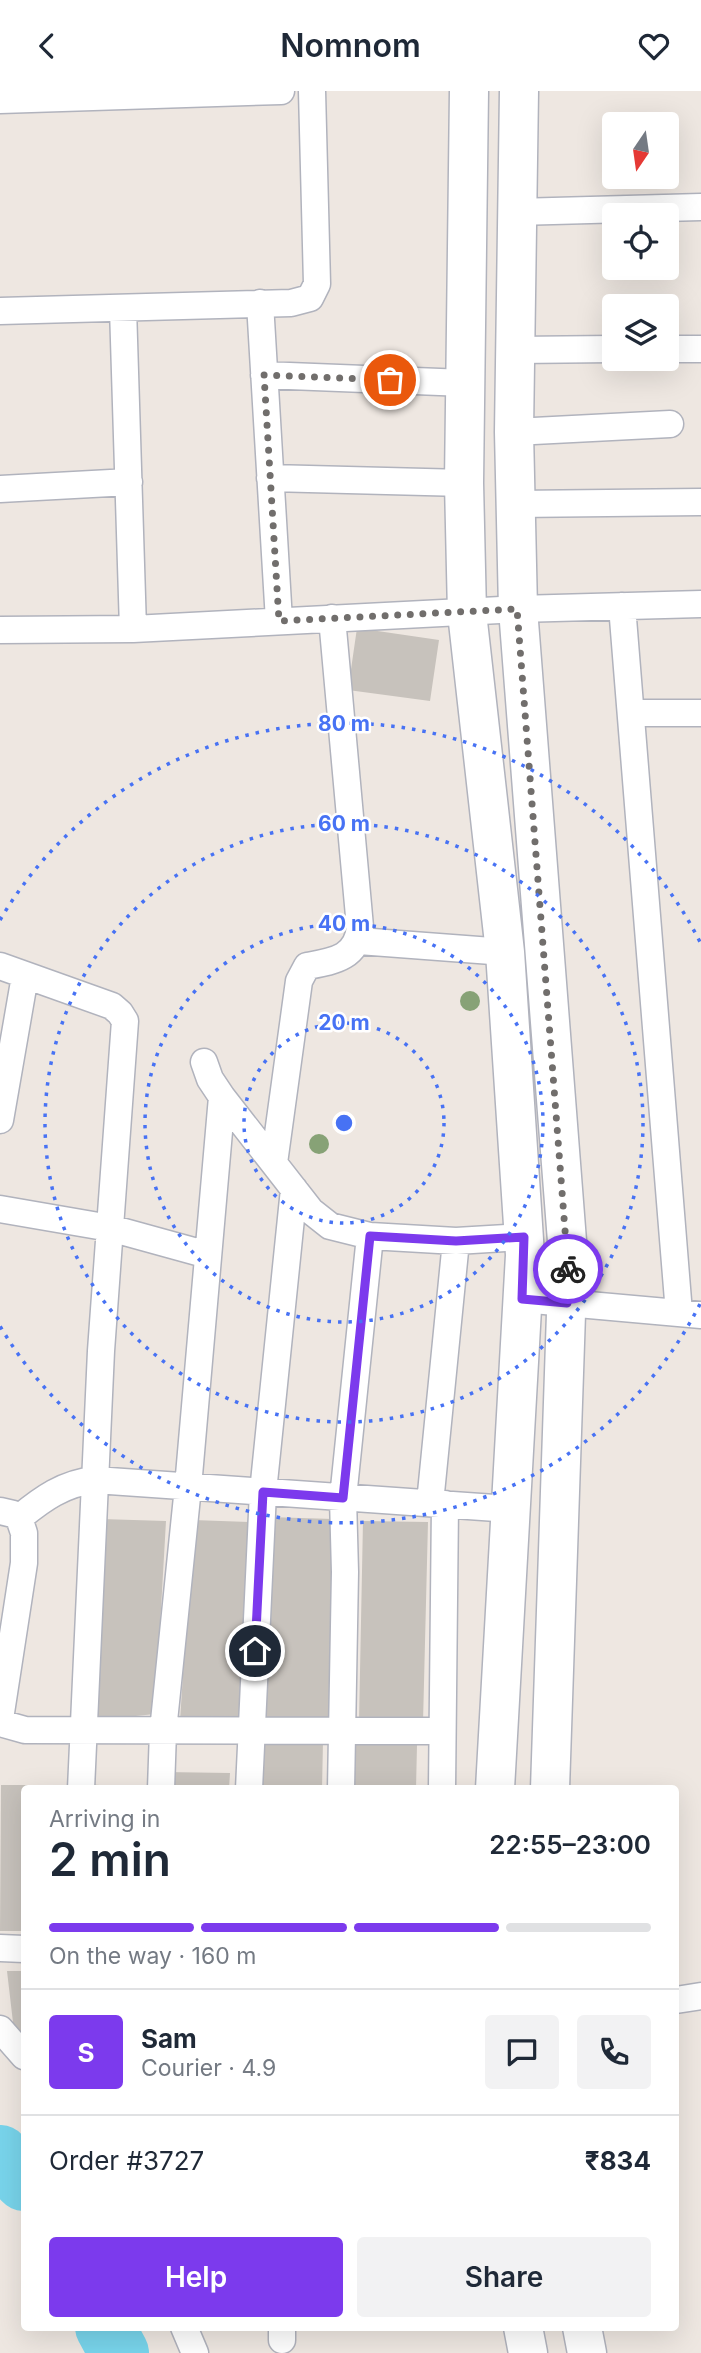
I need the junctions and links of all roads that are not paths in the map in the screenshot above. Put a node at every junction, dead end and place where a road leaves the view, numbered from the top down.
1 (281, 91) edge
2 (312, 91) edge
3 (469, 91) edge
4 (519, 91) edge
5 (0, 100) edge
6 (701, 207) edge
7 (516, 212) junction
8 (260, 303) junction
9 (123, 308) junction
10 (0, 311) edge
11 (602, 349) edge
12 (679, 349) edge
13 (701, 349) edge
14 (516, 350) junction
15 (264, 375) junction
16 (465, 383) junction
17 (670, 424) dead end
18 (514, 432) junction
19 (271, 478) junction
20 (129, 482) junction
21 (464, 483) junction
22 (0, 489) edge
23 (701, 502) edge
24 (515, 504) junction
25 (701, 604) edge
26 (622, 606) junction
27 (517, 609) junction
28 (467, 613) junction
29 (332, 618) junction
30 (279, 621) junction
31 (133, 629) junction
32 (0, 630) edge
33 (631, 713) junction
34 (701, 713) edge
35 (359, 941) junction
36 (505, 951) junction
37 (0, 966) edge
38 (25, 976) junction
39 (204, 1062) dead end
40 (222, 1097) junction
41 (0, 1120) edge
42 (274, 1163) junction
43 (294, 1189) junction
44 (0, 1209) edge
45 (110, 1229) junction
46 (370, 1236) junction
47 (524, 1237) junction
48 (456, 1241) junction
49 (208, 1255) junction
50 (522, 1299) junction
51 (567, 1303) junction
52 (690, 1314) edge
53 (95, 1480) junction
54 (188, 1487) junction
55 (263, 1492) junction
56 (343, 1498) junction
57 (437, 1504) junction
58 (510, 1509) junction
59 (10, 1514) edge
60 (7, 1619) edge
61 (0, 1721) edge
62 (83, 1730) junction
63 (163, 1731) junction
64 (251, 1731) junction
65 (342, 1731) junction
66 (442, 1731) junction
67 (81, 1785) edge
68 (162, 1785) edge
69 (249, 1785) edge
70 (341, 1785) edge
71 (442, 1785) edge
72 (495, 1785) edge
73 (550, 1785) edge
74 (0, 1948) edge
75 (21, 1949) edge
76 (701, 1996) edge
77 (679, 2000) edge
78 (0, 2029) edge
79 (21, 2049) edge
80 (186, 2331) edge
81 (524, 2331) edge
82 (583, 2331) edge
83 (195, 2353) edge
84 (527, 2353) edge
85 (587, 2353) edge

1 - 5 street
2 - 8 street
3 - 16 main road
4 - 7 main road
6 - 7 street
7 - 14 main road
8 - 9 street
8 - 15 street
9 - 10 street
9 - 20 street
11 - 14 street
12 - 13 street
14 - 18 main road
15 - 16 street
15 - 19 street
16 - 21 main road
17 - 18 street
18 - 24 main road
19 - 21 street
19 - 30 street
20 - 22 street
20 - 31 street
21 - 28 main road
23 - 24 street
24 - 27 main road
25 - 26 street
26 - 27 street
26 - 33 street
27 - 28 street
27 - 51 main road
28 - 29 street
28 - 36 main road
29 - 30 street
29 - 35 street
30 - 31 street
31 - 32 street
33 - 34 street
33 - 52 street
35 - 36 street
35 - 42 street
36 - 47 main road
37 - 38 street
38 - 41 street
38 - 45 street
39 - 40 street
40 - 42 street
40 - 49 street
42 - 43 street
43 - 46 street
43 - 55 street
44 - 45 street
45 - 49 street
45 - 53 street
46 - 48 street
46 - 56 street
47 - 48 street
47 - 50 main road
48 - 57 street
49 - 54 street
50 - 51 street
50 - 58 main road
51 - 52 street
51 - 73 main road
53 - 54 street
53 - 59 street
53 - 62 street
54 - 55 street
54 - 63 street
55 - 56 street
55 - 64 street
56 - 57 street
56 - 65 street
57 - 58 street
57 - 66 street
58 - 72 main road
59 - 60 street
60 - 61 street
61 - 62 street
62 - 63 street
62 - 67 street
63 - 64 street
63 - 68 street
64 - 65 street
64 - 69 street
65 - 66 street
65 - 70 street
66 - 71 street
74 - 75 street
76 - 77 street
78 - 79 street
80 - 83 street
81 - 84 main road
82 - 85 main road

